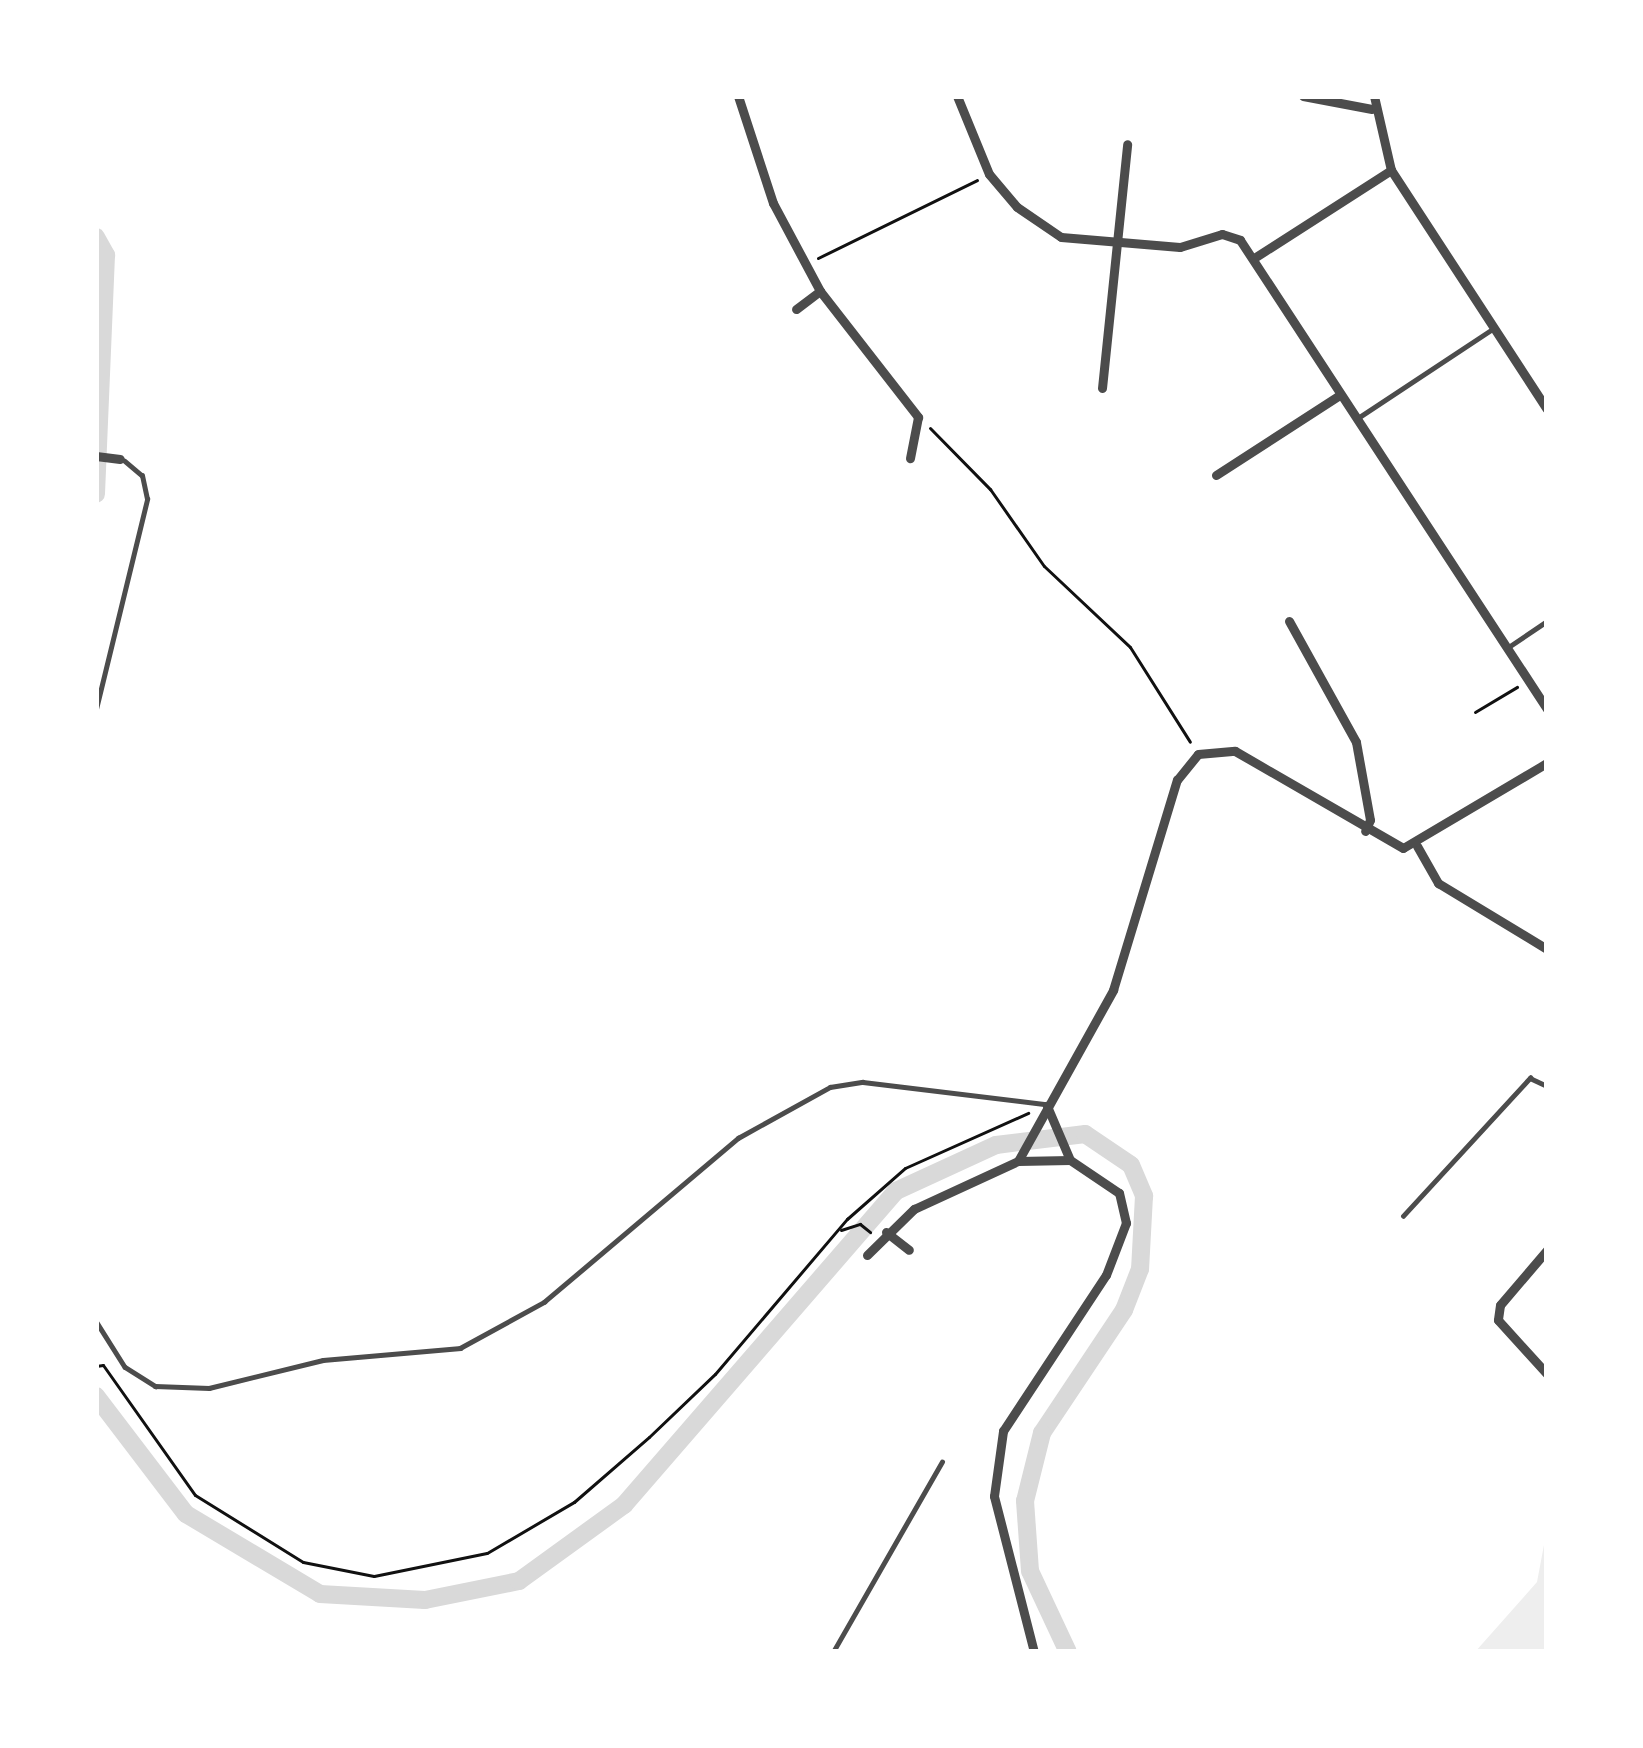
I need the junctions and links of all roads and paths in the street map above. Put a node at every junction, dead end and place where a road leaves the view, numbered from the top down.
1 (738, 96) edge
2 (957, 96) edge
3 (1304, 96) edge
4 (1373, 96) edge
5 (1372, 109) junction
6 (1127, 144) dead end
7 (1390, 170) junction
8 (989, 174) junction
9 (1116, 246) junction
10 (1254, 258) junction
11 (806, 264) junction
12 (820, 291) junction
13 (796, 309) dead end
14 (1494, 328) junction
15 (1102, 388) dead end
16 (1338, 396) junction
17 (1547, 409) edge
18 (918, 417) junction
19 (1354, 421) junction
20 (96, 456) edge
21 (910, 458) dead end
22 (120, 459) joint
23 (1216, 475) dead end
24 (1289, 621) dead end
25 (1547, 621) edge
26 (1505, 649) junction
27 (1529, 680) junction
28 (96, 709) edge
29 (1547, 710) edge
30 (1475, 712) dead end
31 (1198, 754) junction
32 (1547, 764) edge
33 (1365, 832) junction
34 (1417, 846) junction
35 (1547, 949) edge
36 (96, 988) edge
37 (96, 1025) edge
38 (1547, 1086) edge
39 (1046, 1104) junction
40 (1020, 1157) junction
41 (1070, 1160) junction
42 (1403, 1216) dead end
43 (841, 1230) junction
44 (880, 1234) junction
45 (909, 1250) dead end
46 (1547, 1250) edge
47 (868, 1255) dead end
48 (96, 1321) edge
49 (99, 1365) edge
50 (1547, 1374) edge
51 (942, 1462) dead end
52 (1032, 1651) edge
53 (833, 1652) edge

1 - 11 street
2 - 8 street
3 - 5 street
4 - 5 street
5 - 7 street
6 - 9 street
7 - 10 street
7 - 14 street
8 - 9 street
8 - 11 path
9 - 10 street
9 - 15 street
10 - 16 street
11 - 12 street
12 - 13 street
12 - 18 street
14 - 17 street
14 - 19 lane
16 - 19 street
16 - 23 street
18 - 21 street
18 - 31 path
19 - 26 street
20 - 22 street
22 - 28 lane
24 - 33 street
25 - 26 lane
26 - 27 street
27 - 29 street
27 - 30 path
31 - 33 street
31 - 39 street
32 - 34 street
33 - 34 street
34 - 35 street
36 - 37 lane
38 - 42 lane
39 - 40 street
39 - 41 street
39 - 43 path
39 - 48 lane
40 - 41 street
40 - 44 street
41 - 52 street
43 - 44 path
43 - 49 path
44 - 45 street
44 - 47 street
46 - 50 street
51 - 53 lane

